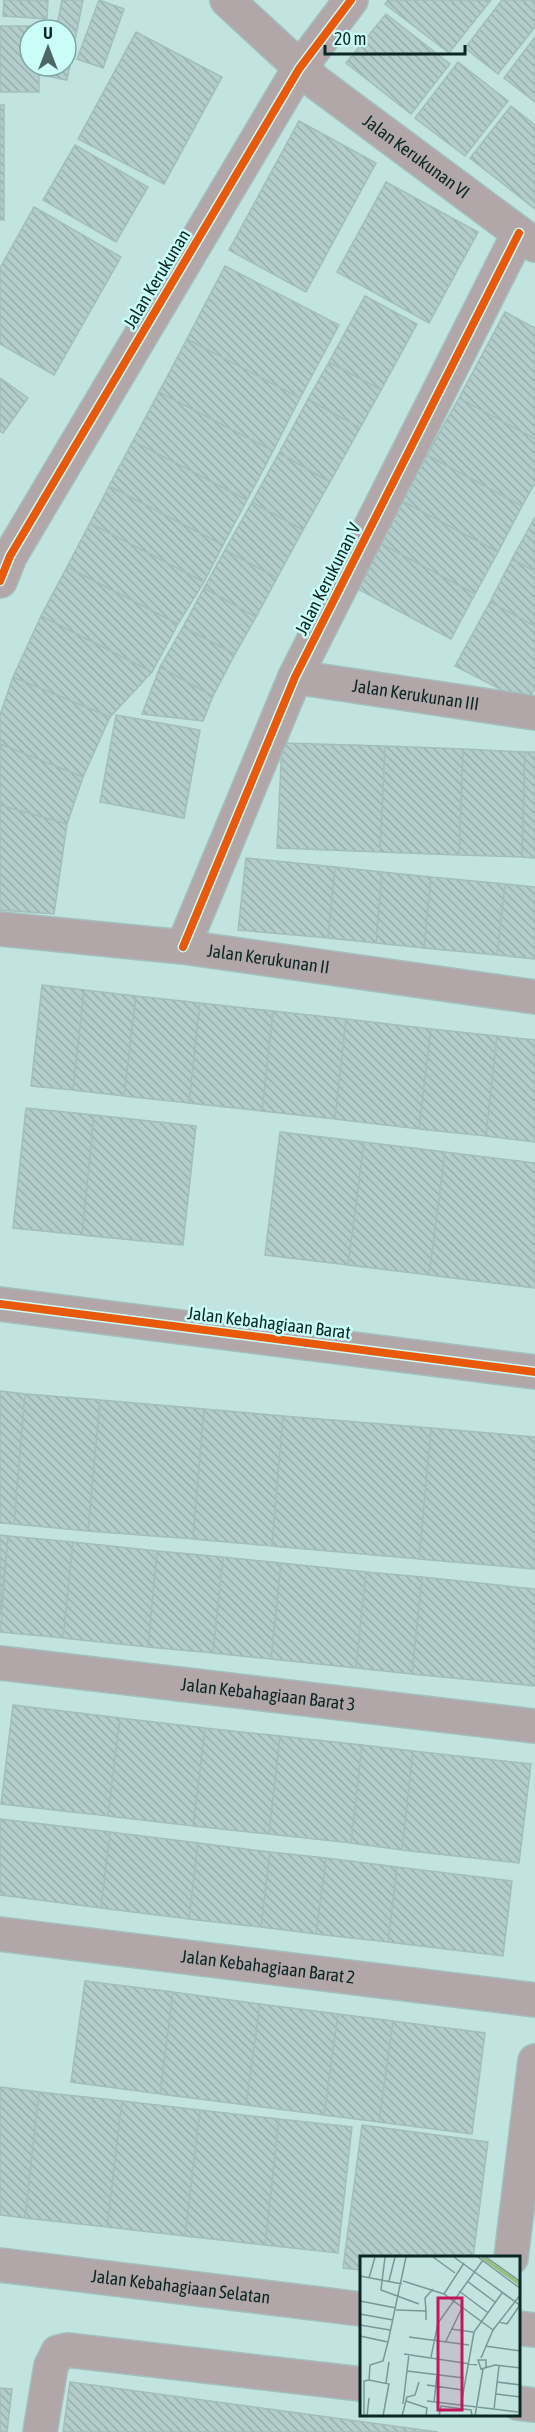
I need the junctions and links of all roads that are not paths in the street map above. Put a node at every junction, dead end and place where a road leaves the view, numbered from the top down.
1 (227, 0) edge
2 (351, 0) edge
3 (299, 69) junction
4 (527, 239) edge
5 (0, 581) edge
6 (295, 677) junction
7 (535, 713) edge
8 (0, 929) edge
9 (183, 947) junction
10 (535, 997) edge
11 (0, 1304) edge
12 (535, 1372) edge
13 (0, 1664) edge
14 (535, 1726) edge
15 (0, 1934) edge
16 (535, 2000) edge
17 (535, 2061) edge
18 (511, 2256) edge
19 (0, 2265) edge
20 (360, 2309) edge
21 (520, 2328) edge
22 (535, 2330) edge
23 (360, 2384) edge
24 (520, 2403) edge
25 (535, 2405) edge
26 (40, 2432) edge

1 - 3 street, Jalan Kerukunan VI
2 - 3 street, Jalan Kerukunan
3 - 4 street, Jalan Kerukunan VI
3 - 5 street, Jalan Kerukunan
4 - 6 street, Jalan Kerukunan V
6 - 7 street, Jalan Kerukunan III
6 - 9 street, Jalan Kerukunan V
8 - 9 street, Jalan Kerukunan II
9 - 10 street, Jalan Kerukunan II
11 - 12 street, Jalan Kebahagiaan Barat
13 - 14 street, Jalan Kebahagiaan Barat 3
15 - 16 street, Jalan Kebahagiaan Barat 2
17 - 18 street
19 - 20 street, Jalan Kebahagiaan Selatan
21 - 22 street
23 - 26 street
24 - 25 street

